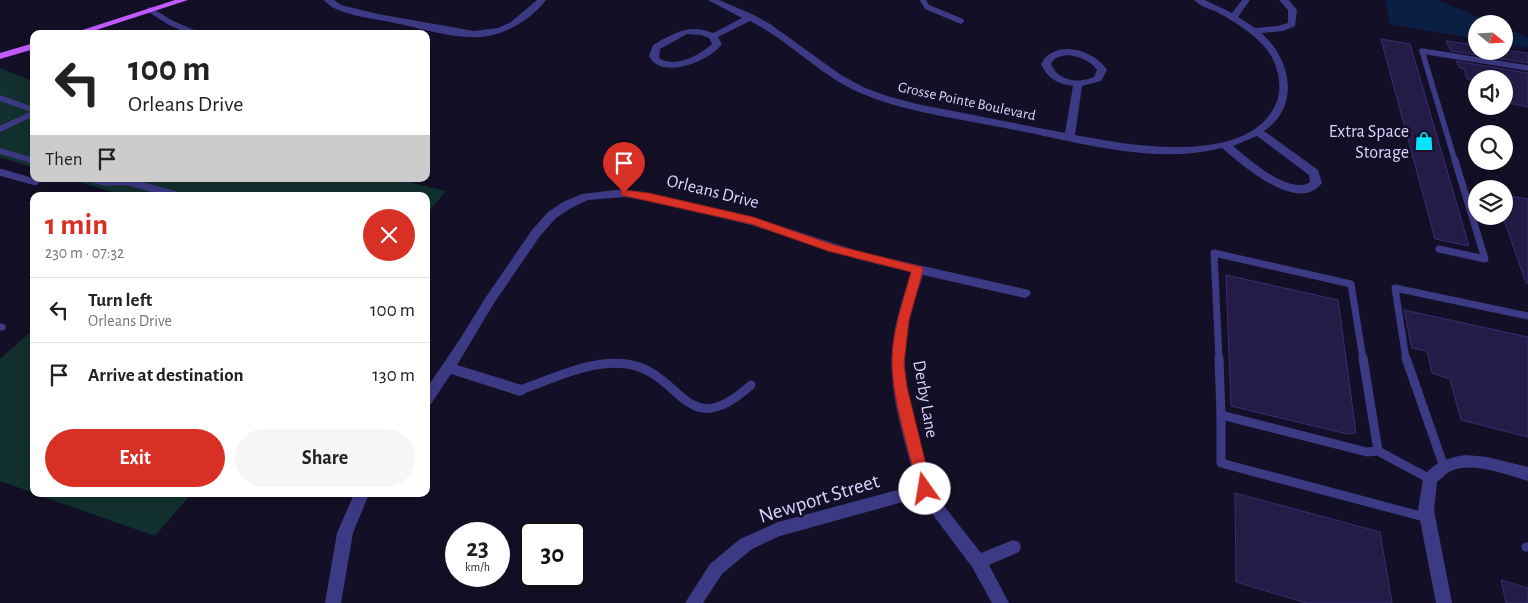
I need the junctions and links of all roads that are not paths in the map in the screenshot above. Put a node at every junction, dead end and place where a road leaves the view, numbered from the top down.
1 (184, 0) edge
2 (328, 0) edge
3 (542, 0) edge
4 (712, 0) edge
5 (923, 0) edge
6 (1198, 0) edge
7 (1246, 0) edge
8 (1283, 0) edge
9 (150, 10) junction
10 (751, 17) junction
11 (1233, 18) junction
12 (962, 21) dead end
13 (87, 30) edge
14 (188, 30) edge
15 (1252, 32) junction
16 (713, 36) junction
17 (30, 47) edge
18 (0, 56) edge
19 (1528, 68) edge
20 (1078, 84) junction
21 (0, 98) edge
22 (30, 109) edge
23 (30, 113) edge
24 (0, 129) edge
25 (1258, 132) junction
26 (1069, 137) junction
27 (1225, 145) junction
28 (0, 151) edge
29 (30, 161) edge
30 (0, 172) edge
31 (30, 181) edge
32 (102, 182) edge
33 (129, 182) edge
34 (129, 182) edge
35 (165, 192) edge
36 (1439, 249) dead end
37 (918, 270) junction
38 (1025, 294) dead end
39 (1528, 316) edge
40 (448, 368) junction
41 (752, 385) dead end
42 (520, 390) joint
43 (430, 394) edge
44 (1221, 415) junction
45 (1378, 451) junction
46 (1438, 472) junction
47 (1528, 474) edge
48 (925, 489) junction
49 (360, 497) edge
50 (1428, 518) junction
51 (1013, 547) dead end
52 (978, 562) junction
53 (333, 603) edge
54 (693, 603) edge
55 (1001, 603) edge
56 (1444, 603) edge

1 - 9 main road
2 - 3 street
4 - 10 street, Grosse Pointe Boulevard
5 - 12 lane
6 - 11 street
7 - 11 street
8 - 15 street
9 - 13 main road
9 - 14 lane
10 - 16 street
10 - 26 street, Grosse Pointe Boulevard
11 - 15 street
15 - 25 street
16 - 16 street
17 - 18 main road
19 - 36 lane
20 - 20 street
20 - 26 street
21 - 22 lane
23 - 24 lane
25 - 27 street, Grosse Pointe Boulevard
25 - 27 street
26 - 27 street, Grosse Pointe Boulevard
28 - 29 lane
30 - 31 lane
32 - 34 lane
33 - 35 lane
37 - 38 street, Orleans Drive
37 - 40 street, Orleans Drive
37 - 48 street, Derby Lane
39 - 46 lane
40 - 42 street
40 - 43 street, Orleans Drive
41 - 42 lane
44 - 45 lane
44 - 45 lane
44 - 50 lane
45 - 46 lane
46 - 47 street
46 - 50 street
48 - 52 street, Derby Lane
48 - 54 street, Newport Street
49 - 53 street
50 - 56 street
51 - 52 street
52 - 55 street, Derby Lane

